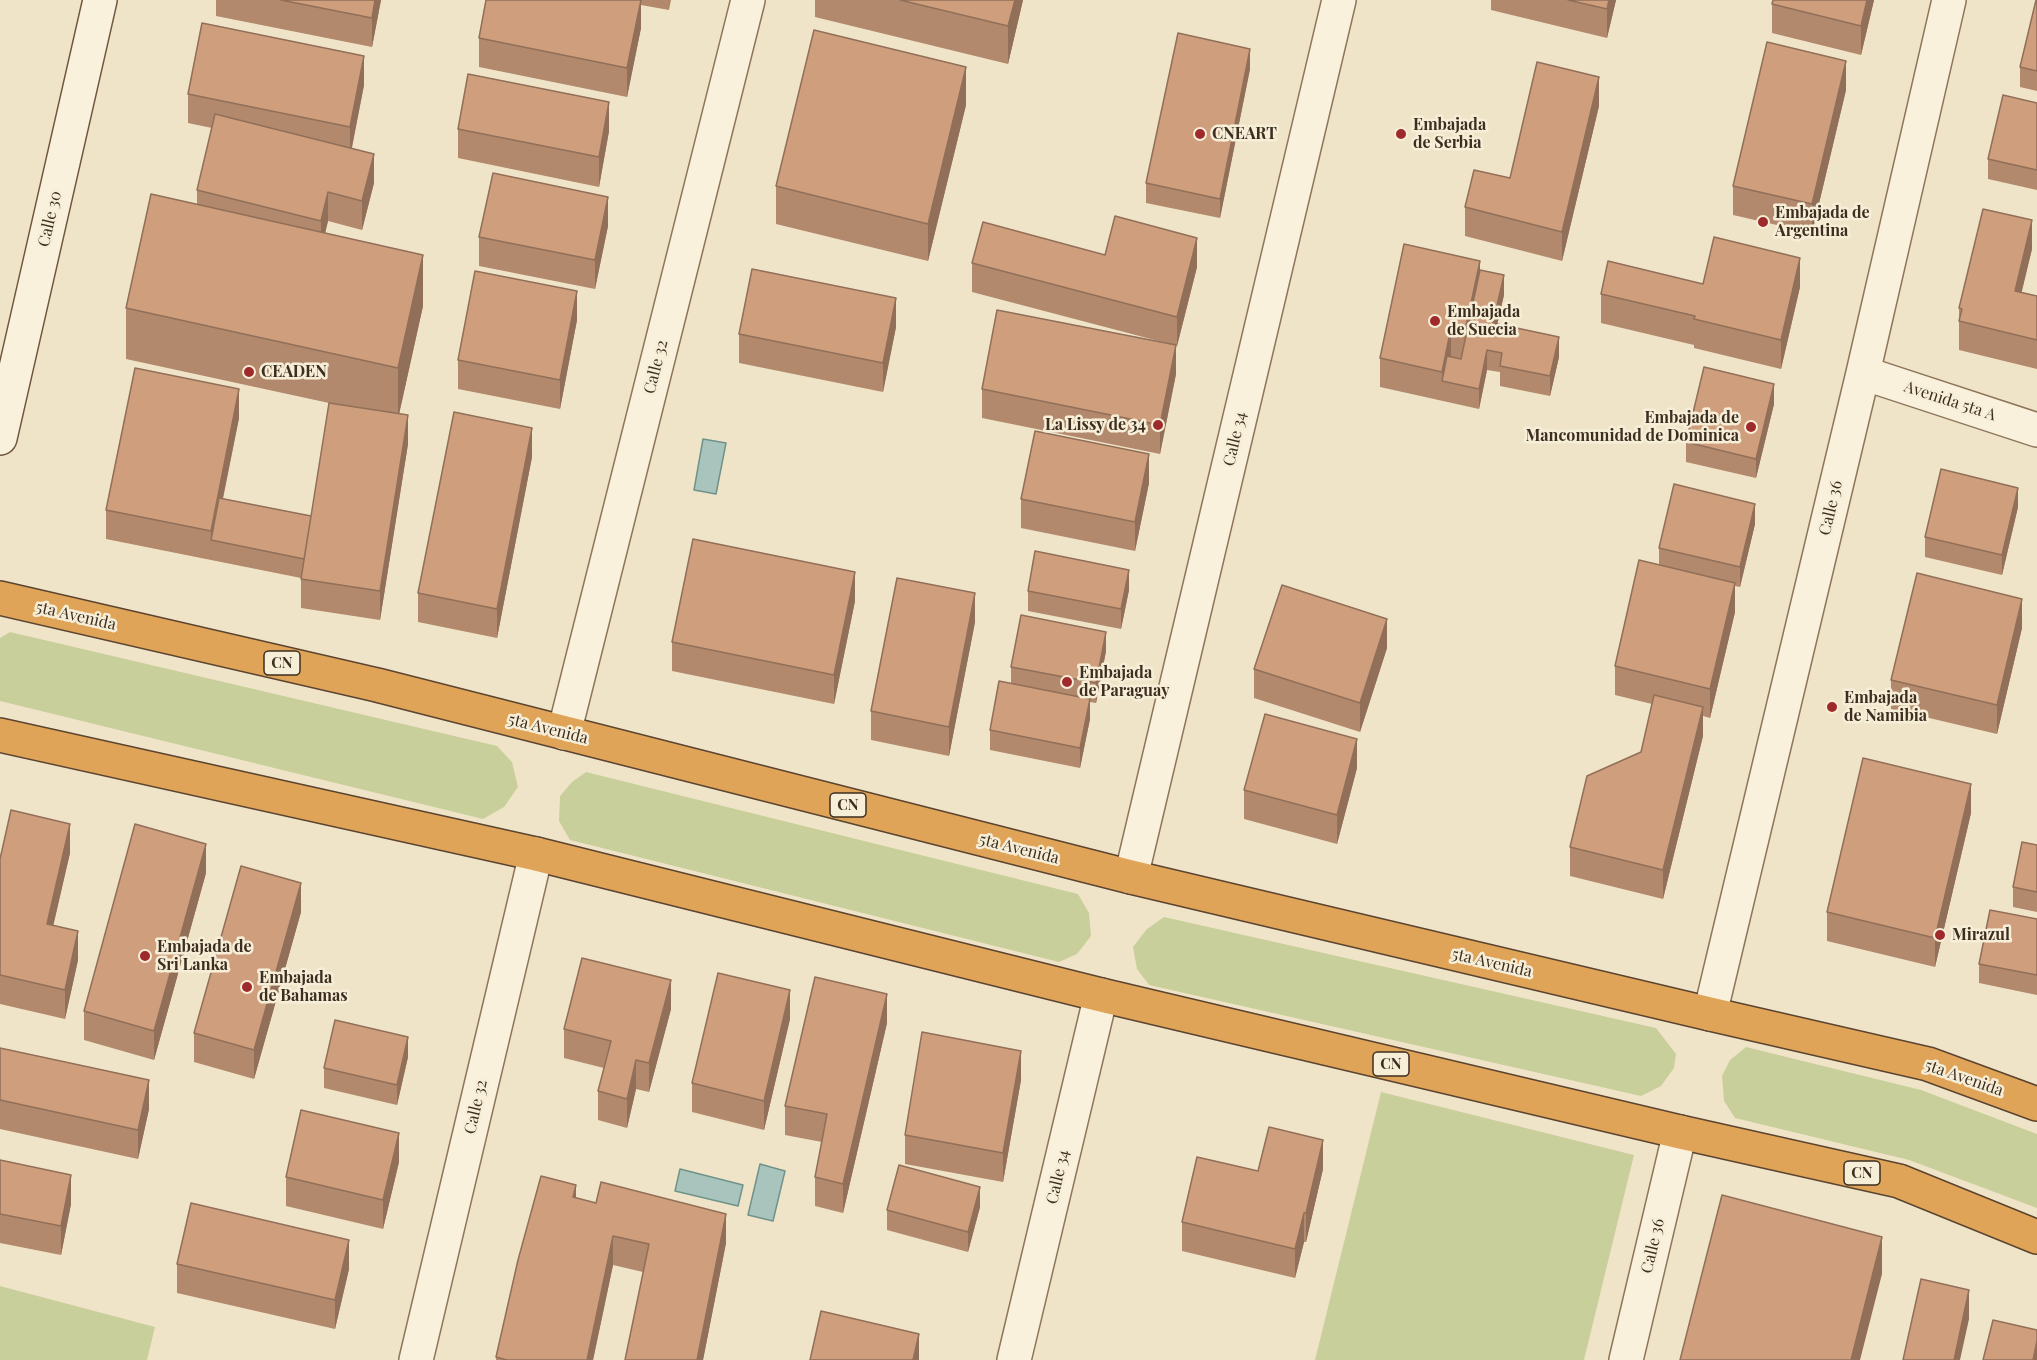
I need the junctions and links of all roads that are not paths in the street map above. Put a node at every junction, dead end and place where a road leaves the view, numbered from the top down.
1 (100, 0) edge
2 (748, 0) edge
3 (1339, 0) edge
4 (1949, 0) edge
5 (1863, 373) junction
6 (2037, 430) edge
7 (0, 438) edge
8 (0, 598) edge
9 (564, 733) junction
10 (0, 735) edge
11 (536, 854) junction
12 (1131, 877) junction
13 (1101, 995) junction
14 (1710, 1014) junction
15 (2037, 1104) edge
16 (1680, 1132) junction
17 (2037, 1237) edge
18 (416, 1360) edge
19 (1014, 1360) edge
20 (1626, 1360) edge

1 - 7 street, Calle 30
2 - 9 street, Calle 32
3 - 12 street, Calle 34
4 - 5 street, Calle 36
5 - 6 street, Avenida 5ta A
5 - 14 street, Calle 36
8 - 9 highway, 5ta Avenida / CN
9 - 12 highway, 5ta Avenida / CN
10 - 11 highway, CN
11 - 13 highway, CN
11 - 18 street, Calle 32
12 - 14 highway, 5ta Avenida / CN
13 - 16 highway, CN
13 - 19 street, Calle 34
14 - 15 highway, 5ta Avenida / CN
16 - 17 highway, CN
16 - 20 street, Calle 36

